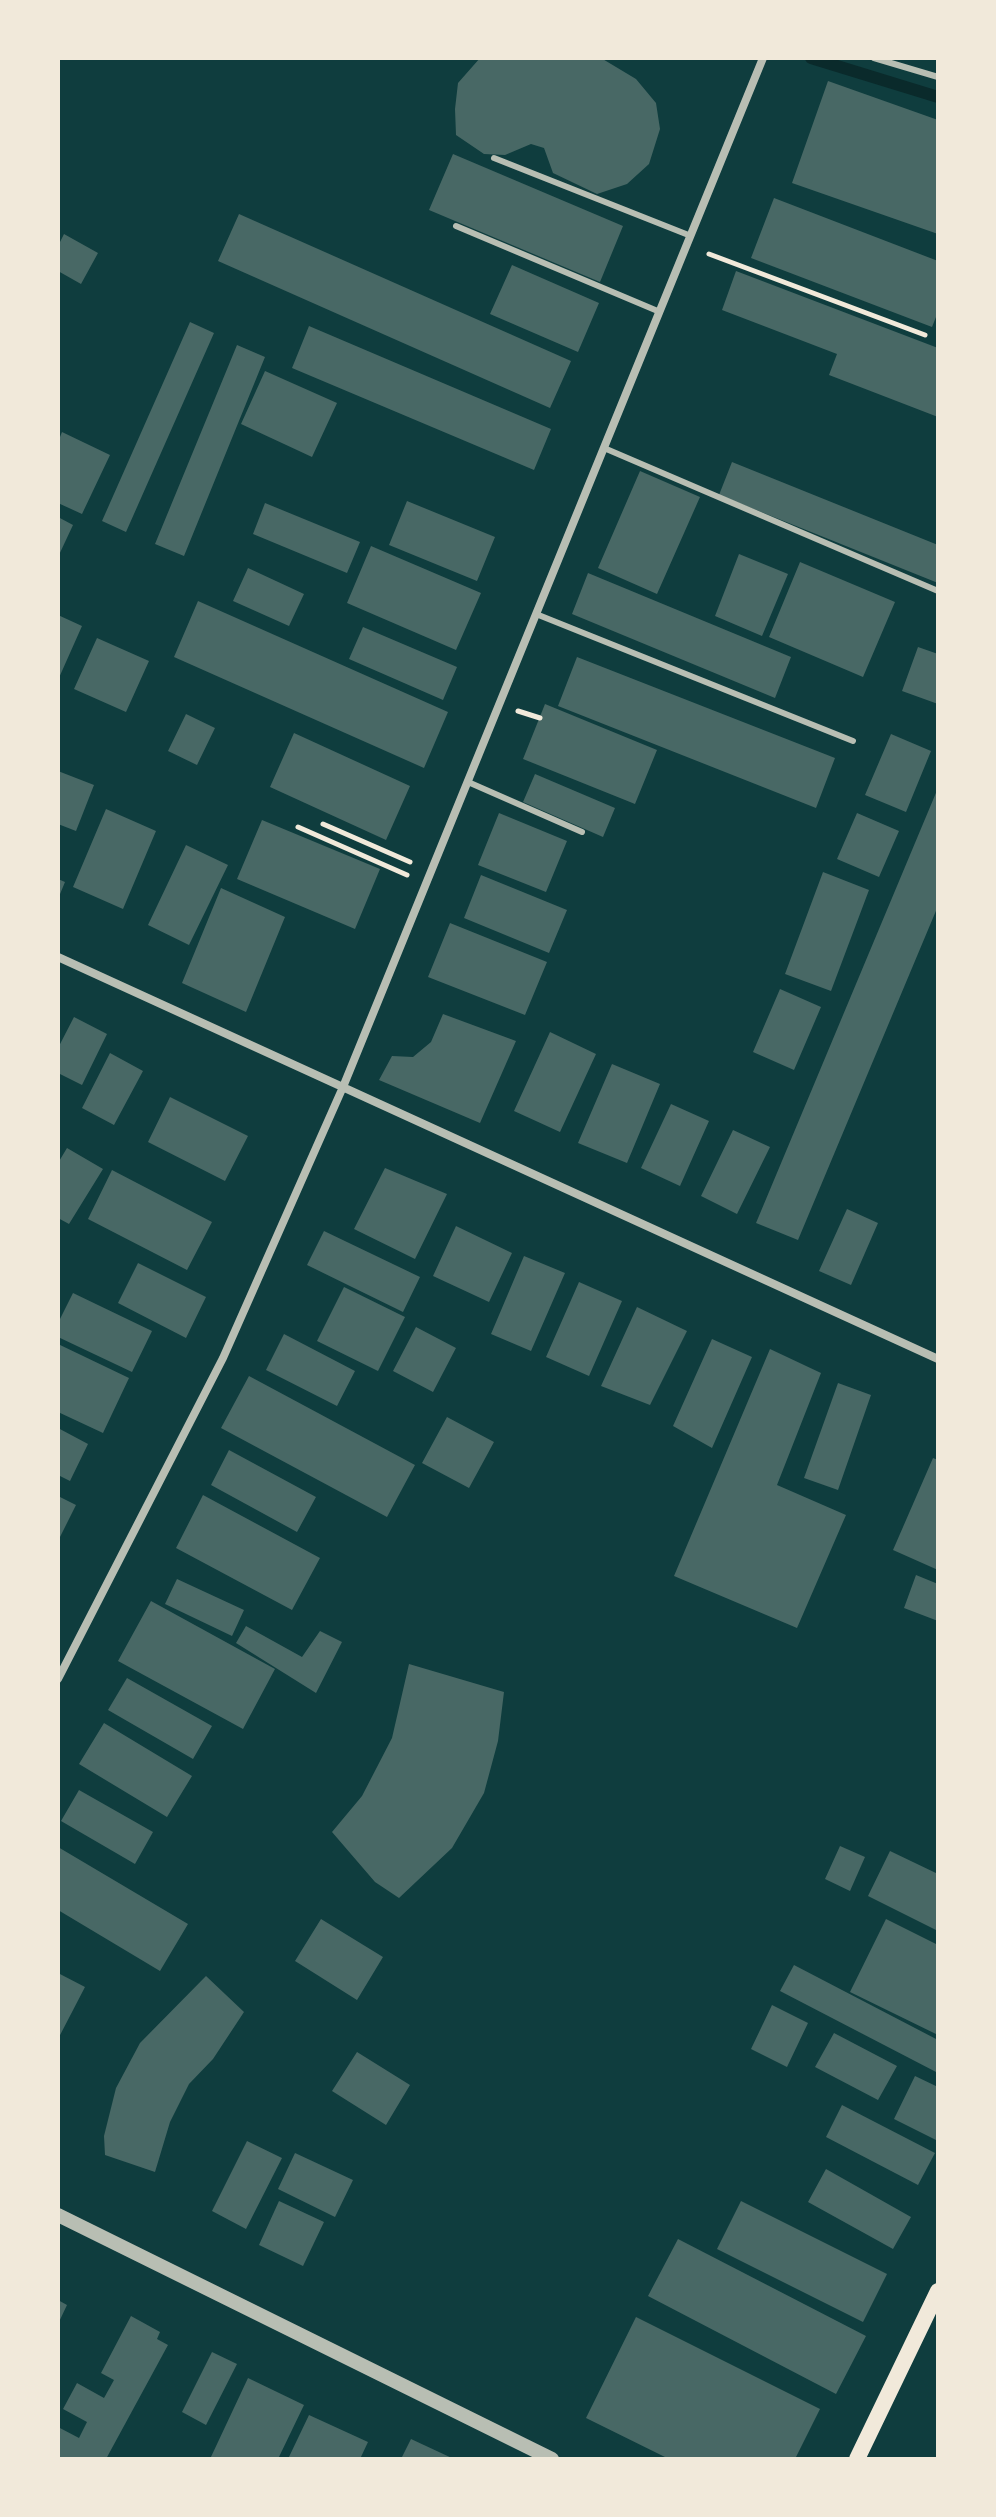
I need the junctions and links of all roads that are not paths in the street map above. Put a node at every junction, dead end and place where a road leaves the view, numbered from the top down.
1 (763, 58) edge
2 (874, 58) edge
3 (938, 77) edge
4 (494, 158) dead end
5 (456, 226) dead end
6 (691, 236) junction
7 (660, 312) junction
8 (604, 448) junction
9 (938, 591) edge
10 (536, 614) junction
11 (853, 741) dead end
12 (468, 782) junction
13 (582, 832) dead end
14 (58, 957) edge
15 (343, 1087) junction
16 (938, 1359) edge
17 (58, 1679) edge
18 (58, 2215) edge
19 (938, 2291) edge
20 (552, 2459) edge
21 (857, 2459) edge

1 - 6 street
2 - 3 lane
4 - 6 lane
5 - 7 lane
6 - 7 street
7 - 8 street
8 - 9 lane
8 - 10 street
10 - 11 lane
10 - 12 street
12 - 13 lane
12 - 15 street
14 - 15 street
15 - 16 street
15 - 17 street
18 - 20 street
19 - 21 main road

